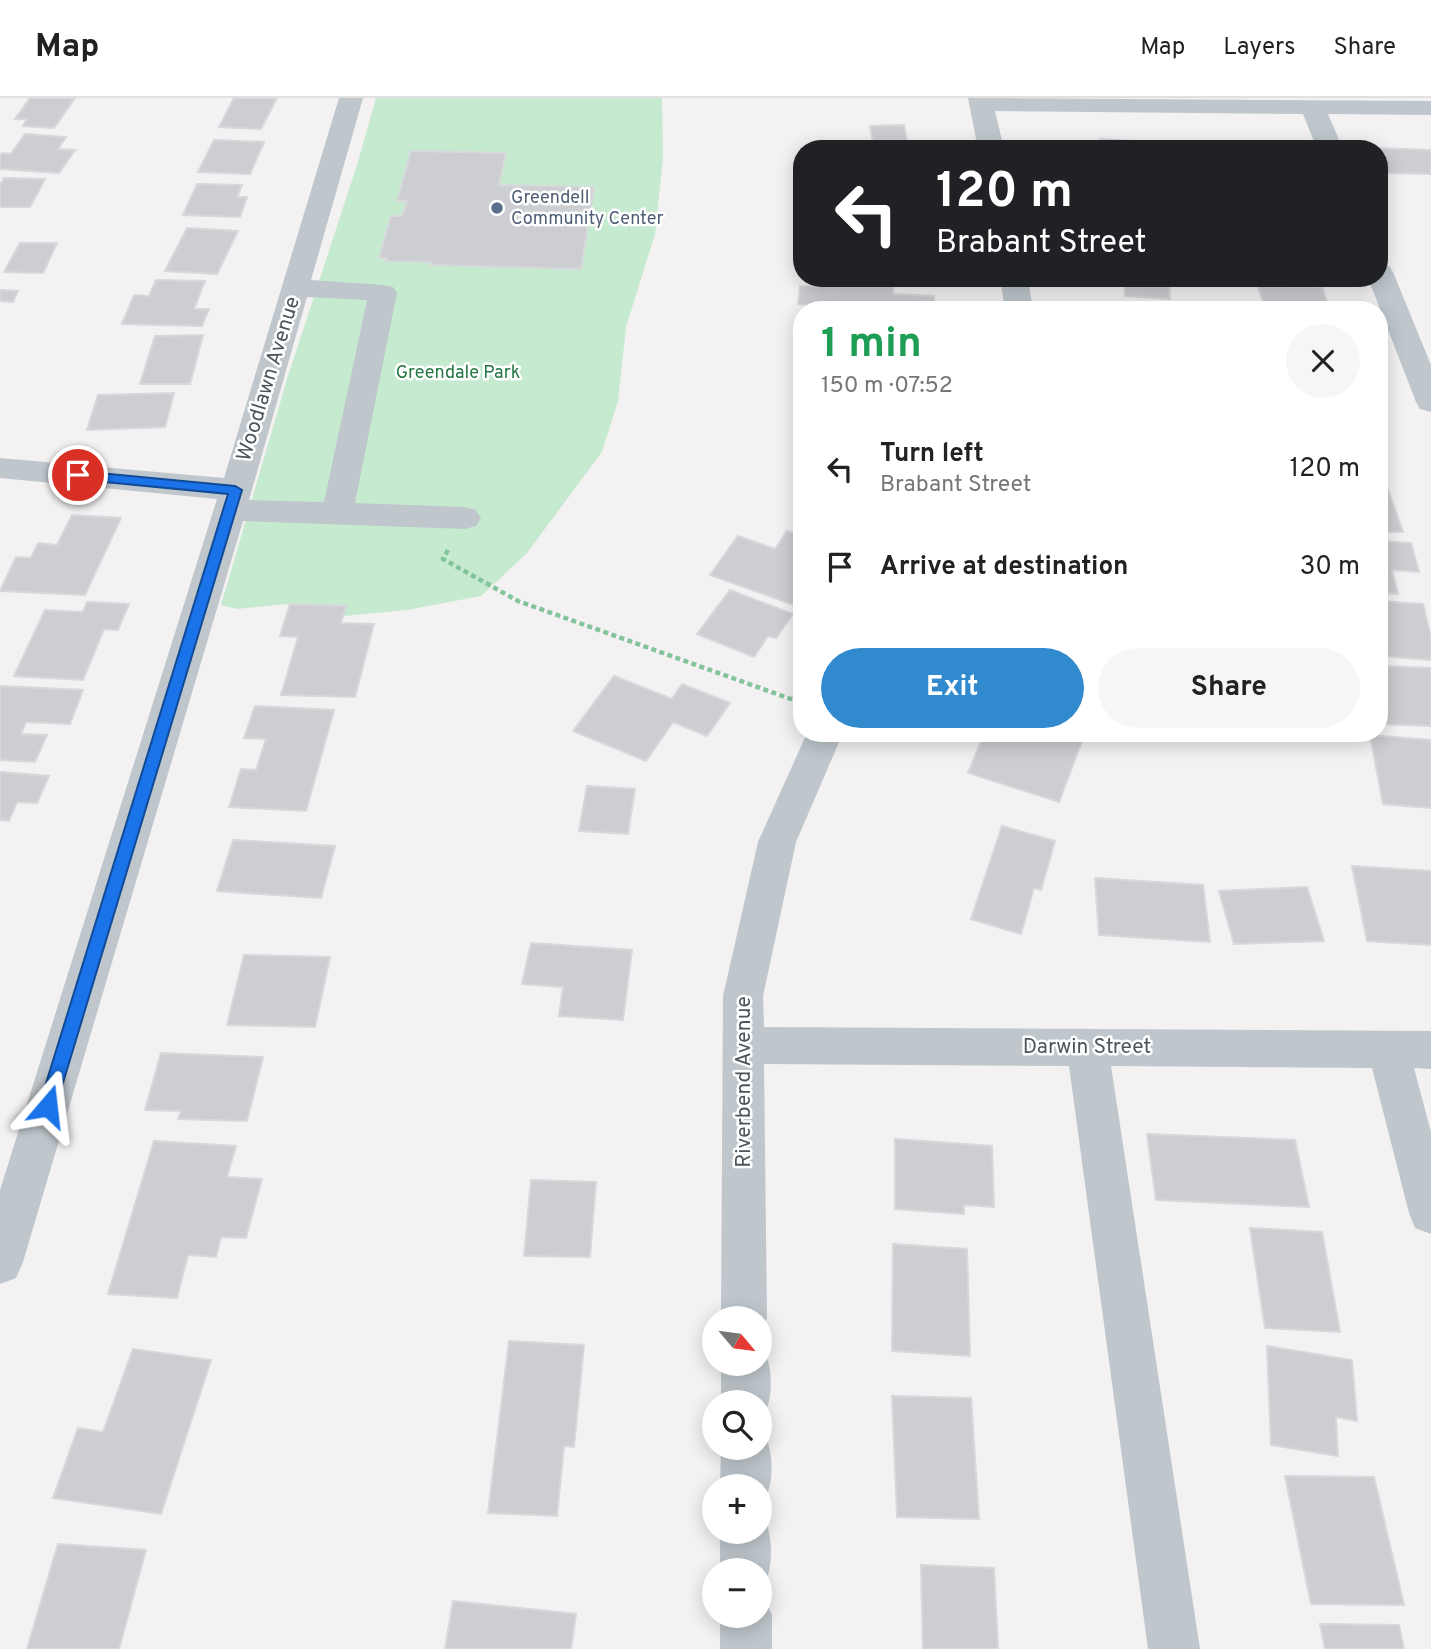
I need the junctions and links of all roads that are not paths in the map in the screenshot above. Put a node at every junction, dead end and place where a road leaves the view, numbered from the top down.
1 (351, 98) edge
2 (981, 101) edge
3 (1311, 103) edge
4 (1431, 108) edge
5 (989, 140) edge
6 (1326, 140) edge
7 (1385, 287) edge
8 (297, 288) junction
9 (1431, 402) edge
10 (0, 468) edge
11 (233, 500) junction
12 (337, 514) junction
13 (465, 518) road end
14 (821, 742) edge
15 (743, 1045) junction
16 (1087, 1047) junction
17 (1431, 1050) edge
18 (1388, 1051) junction
19 (1431, 1213) edge
20 (0, 1262) edge
21 (744, 1306) edge
22 (746, 1628) edge
23 (746, 1649) edge
24 (1174, 1649) edge

1 - 8 street, Woodlawn Avenue
2 - 3 street
2 - 5 street
3 - 4 street
3 - 6 street
7 - 9 street
8 - 11 street, Woodlawn Avenue
8 - 12 street
10 - 11 street
11 - 12 street
11 - 20 street, Woodlawn Avenue
12 - 13 street
14 - 15 street, Riverbend Avenue
15 - 16 street, Darwin Street
15 - 21 street, Riverbend Avenue
16 - 18 street, Darwin Street
16 - 24 street
17 - 18 street, Darwin Street
18 - 19 street
22 - 23 street

